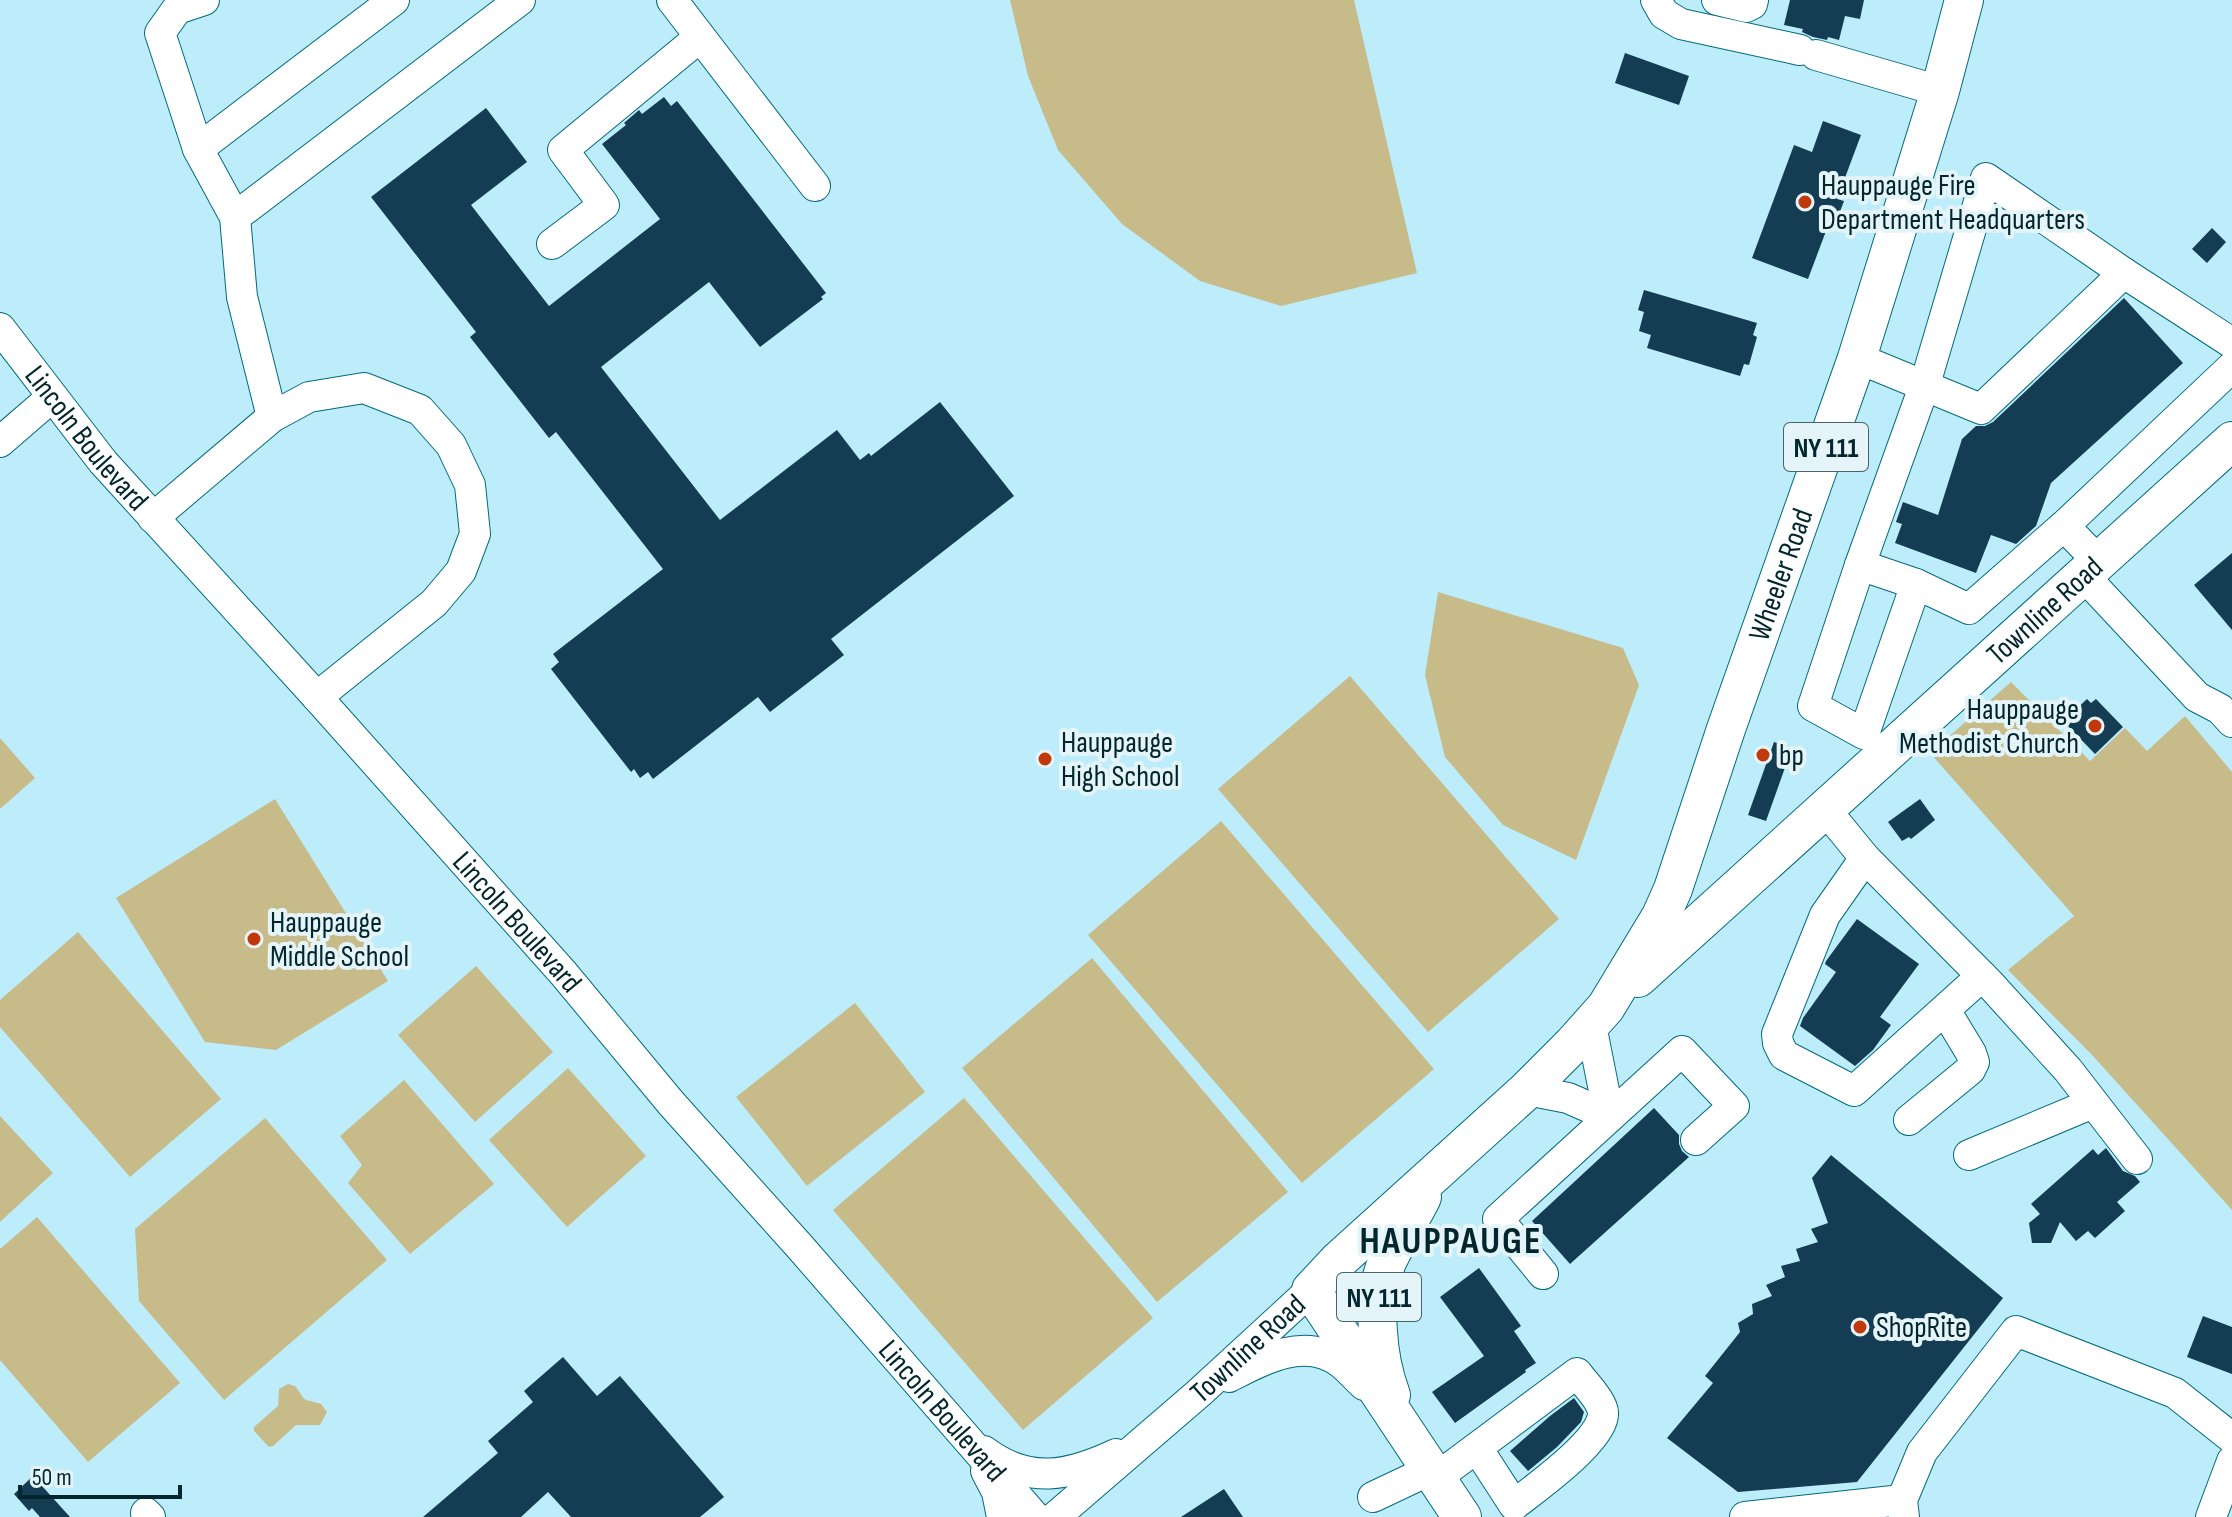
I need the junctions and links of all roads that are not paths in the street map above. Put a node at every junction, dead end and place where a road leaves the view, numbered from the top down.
1 (204, 0) edge
2 (394, 0) edge
3 (520, 0) edge
4 (672, 0) edge
5 (1656, 0) edge
6 (1717, 0) edge
7 (1753, 0) edge
8 (1964, 0) edge
9 (700, 37) junction
10 (1940, 91) junction
11 (198, 149) junction
12 (815, 186) dead end
13 (235, 217) junction
14 (552, 244) dead end
15 (2124, 273) junction
16 (0, 328) edge
17 (2232, 343) edge
18 (1857, 358) junction
19 (2232, 367) edge
20 (1925, 384) junction
21 (52, 397) junction
22 (272, 417) junction
23 (0, 442) edge
24 (2229, 451) edge
25 (153, 518) junction
26 (2064, 526) junction
27 (1860, 565) junction
28 (2091, 569) junction
29 (1916, 584) junction
30 (317, 697) junction
31 (2232, 722) edge
32 (1825, 809) junction
33 (1865, 858) junction
34 (1667, 903) junction
35 (1714, 909) junction
36 (1982, 976) junction
37 (1945, 1010) junction
38 (1598, 1016) junction
39 (1527, 1090) junction
40 (2093, 1103) junction
41 (1609, 1116) junction
42 (1909, 1120) dead end
43 (1696, 1140) dead end
44 (1969, 1155) dead end
45 (2137, 1159) dead end
46 (1435, 1173) junction
47 (1543, 1274) dead end
48 (1311, 1290) junction
49 (1199, 1393) junction
50 (1404, 1430) junction
51 (961, 1433) junction
52 (2232, 1438) edge
53 (1144, 1440) junction
54 (1477, 1448) junction
55 (2232, 1461) edge
56 (1373, 1497) dead end
57 (1444, 1497) edge
58 (1903, 1508) edge
59 (1506, 1511) edge
60 (1002, 1517) edge
61 (1035, 1517) edge
62 (1055, 1517) edge
63 (1745, 1517) edge
64 (2211, 1517) edge

1 - 11 street
2 - 11 street
3 - 13 street
4 - 9 street
5 - 10 street
6 - 7 street
8 - 10 main road, Wheeler Road / NY 111
9 - 12 street
9 - 14 street
10 - 18 main road, Wheeler Road / NY 111
11 - 13 street
13 - 22 street
15 - 17 street
15 - 20 street
15 - 20 street
16 - 21 street, Lincoln Boulevard
18 - 20 street
18 - 34 main road, Wheeler Road / NY 111
19 - 26 street
20 - 27 street
21 - 23 street
21 - 25 street, Lincoln Boulevard
22 - 25 street
22 - 30 street
24 - 28 main road, Townline Road
25 - 30 street, Lincoln Boulevard
26 - 28 street
26 - 29 street
27 - 29 street
27 - 29 street
28 - 31 street
28 - 32 main road, Townline Road
30 - 51 street, Lincoln Boulevard
32 - 33 street
32 - 35 main road, Townline Road
33 - 36 street
33 - 37 street
34 - 35 main road
34 - 38 main road, Townline Road / NY 111
35 - 38 main road, Townline Road
36 - 37 street
36 - 40 street
37 - 42 street
38 - 39 main road, Townline Road / NY 111
38 - 41 street
39 - 41 street
39 - 46 main road, Townline Road / NY 111
40 - 44 street
40 - 45 street
41 - 43 street
41 - 47 street
46 - 48 main road, Townline Road / NY 111
46 - 50 main road, NY 111
48 - 49 street, Townline Road
48 - 50 main road, NY 111
49 - 50 street
49 - 53 street, Townline Road
50 - 57 main road, NY 111
51 - 53 street
51 - 60 street
51 - 61 street, Lincoln Boulevard
52 - 58 street
53 - 62 street, Townline Road
54 - 57 street
54 - 59 street
54 - 59 street
55 - 64 street
56 - 57 street
58 - 63 street

